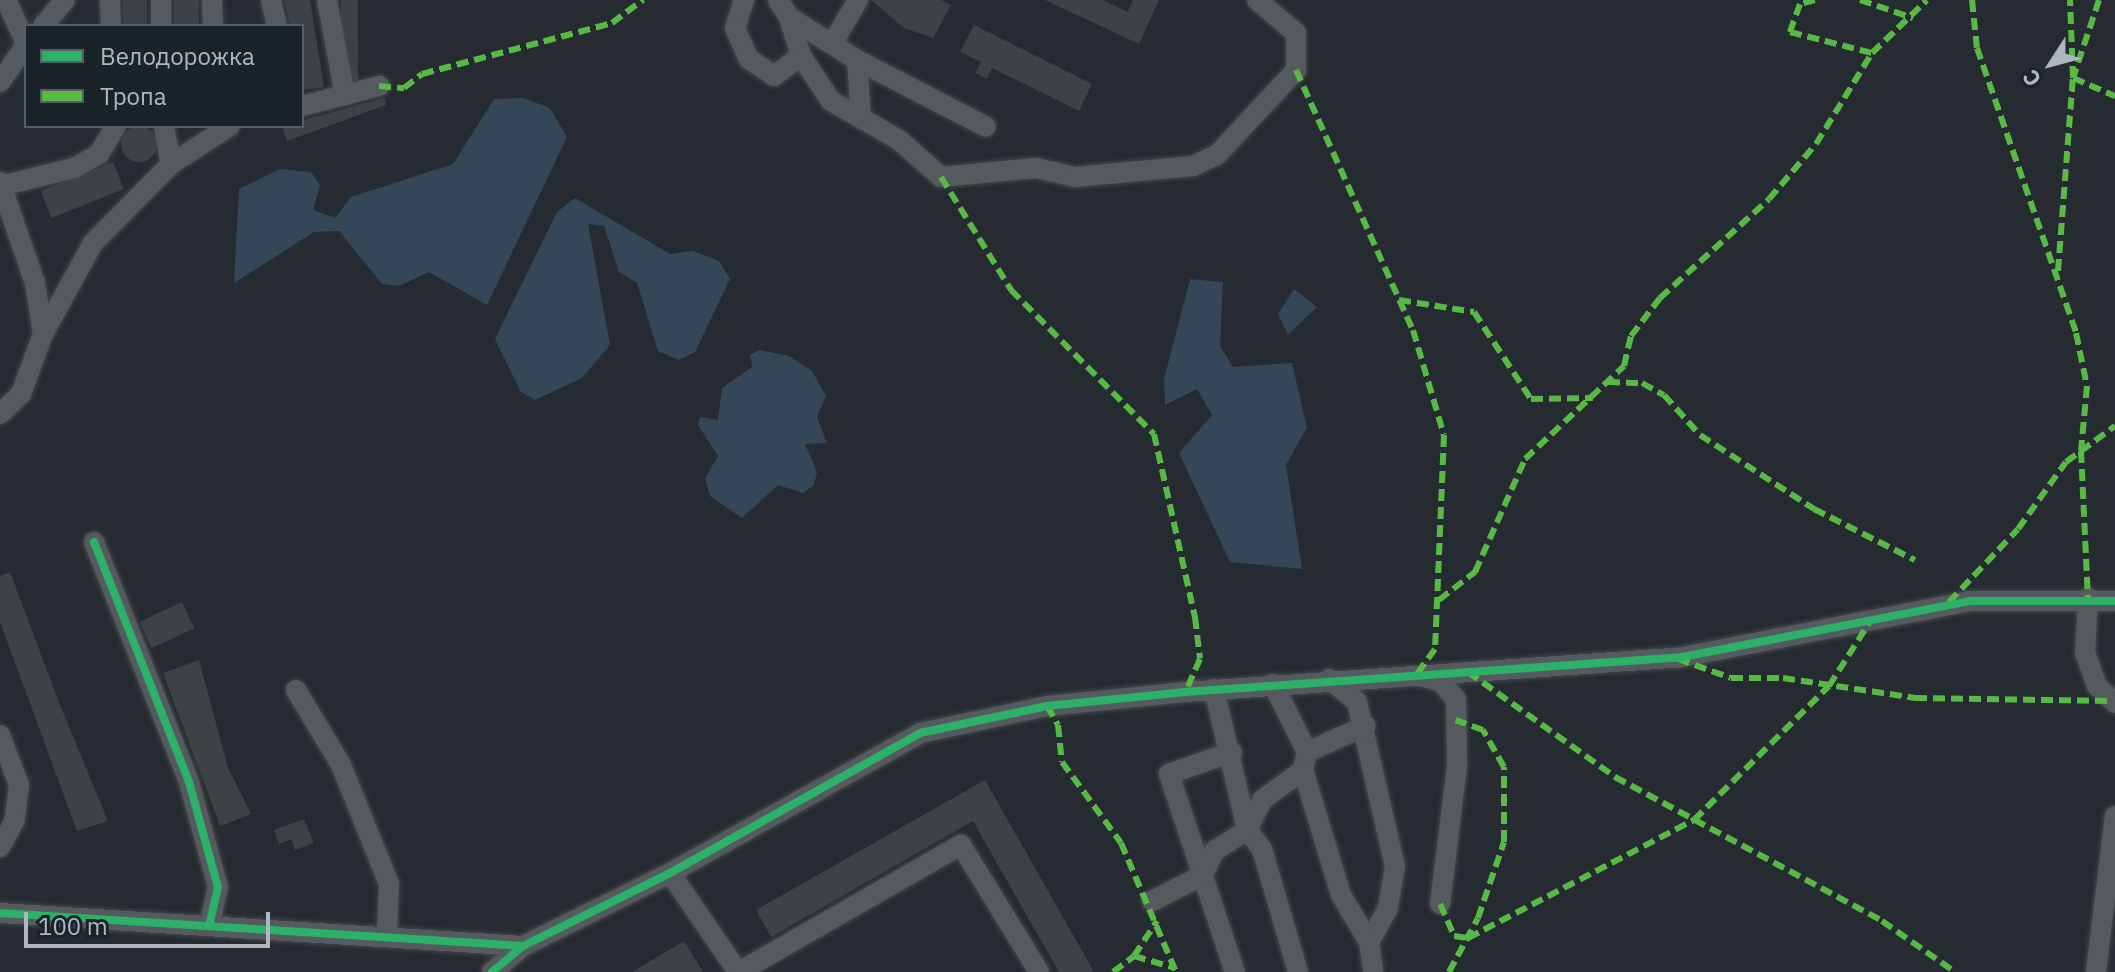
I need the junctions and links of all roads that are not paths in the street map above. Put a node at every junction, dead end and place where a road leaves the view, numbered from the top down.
1 (6, 0) edge
2 (65, 0) edge
3 (110, 0) edge
4 (161, 0) edge
5 (212, 0) edge
6 (271, 0) edge
7 (327, 0) edge
8 (744, 0) edge
9 (858, 0) edge
10 (1257, 0) edge
11 (783, 8) edge
12 (45, 24) edge
13 (111, 24) edge
14 (161, 24) edge
15 (213, 24) edge
16 (277, 24) edge
17 (24, 40) edge
18 (832, 44) junction
19 (24, 47) edge
20 (801, 56) junction
21 (857, 60) junction
22 (0, 82) edge
23 (379, 86) dead end
24 (345, 95) junction
25 (304, 105) edge
26 (861, 117) junction
27 (986, 127) dead end
28 (115, 128) edge
29 (164, 128) edge
30 (220, 128) edge
31 (171, 164) junction
32 (1, 184) edge
33 (43, 334) junction
34 (0, 414) edge
35 (94, 542) dead end
36 (2088, 598) junction
37 (2115, 601) edge
38 (1416, 675) junction
39 (1329, 679) junction
40 (1273, 684) junction
41 (1214, 689) junction
42 (296, 690) dead end
43 (2115, 703) edge
44 (1365, 726) junction
45 (0, 735) edge
46 (1232, 752) junction
47 (1305, 761) junction
48 (2115, 816) edge
49 (1247, 830) junction
50 (0, 847) edge
51 (670, 873) junction
52 (1203, 875) junction
53 (1152, 901) dead end
54 (1440, 904) dead end
55 (0, 913) edge
56 (210, 923) junction
57 (387, 932) junction
58 (1369, 942) junction
59 (523, 946) junction
60 (492, 972) edge
61 (738, 972) edge
62 (1039, 972) edge
63 (1235, 972) edge
64 (1298, 972) edge
65 (1373, 972) edge
66 (2096, 972) edge

1 - 17 street
2 - 12 street
3 - 13 street
4 - 14 street
5 - 15 street
6 - 16 street
7 - 24 street
8 - 20 street
9 - 18 street
10 - 26 street
11 - 18 street
11 - 20 street
18 - 21 street
19 - 22 street
20 - 26 street
21 - 26 street
21 - 27 street
23 - 24 street
24 - 25 street
28 - 32 street
29 - 31 street
30 - 31 street
31 - 33 street
32 - 33 street
33 - 34 street
35 - 56 street
36 - 37 street
36 - 38 street
36 - 43 street
38 - 39 street
38 - 54 street
39 - 40 street
39 - 44 street
40 - 41 street
40 - 47 street
41 - 46 street
41 - 51 street
42 - 57 street
44 - 47 street
44 - 58 street
45 - 50 street
46 - 49 street
46 - 52 street
47 - 49 street
47 - 58 street
48 - 66 street
49 - 52 street
49 - 64 street
51 - 59 street
51 - 61 street
52 - 53 street
52 - 63 street
55 - 56 street
56 - 57 street
57 - 59 street
58 - 65 street
59 - 60 street
61 - 62 street

